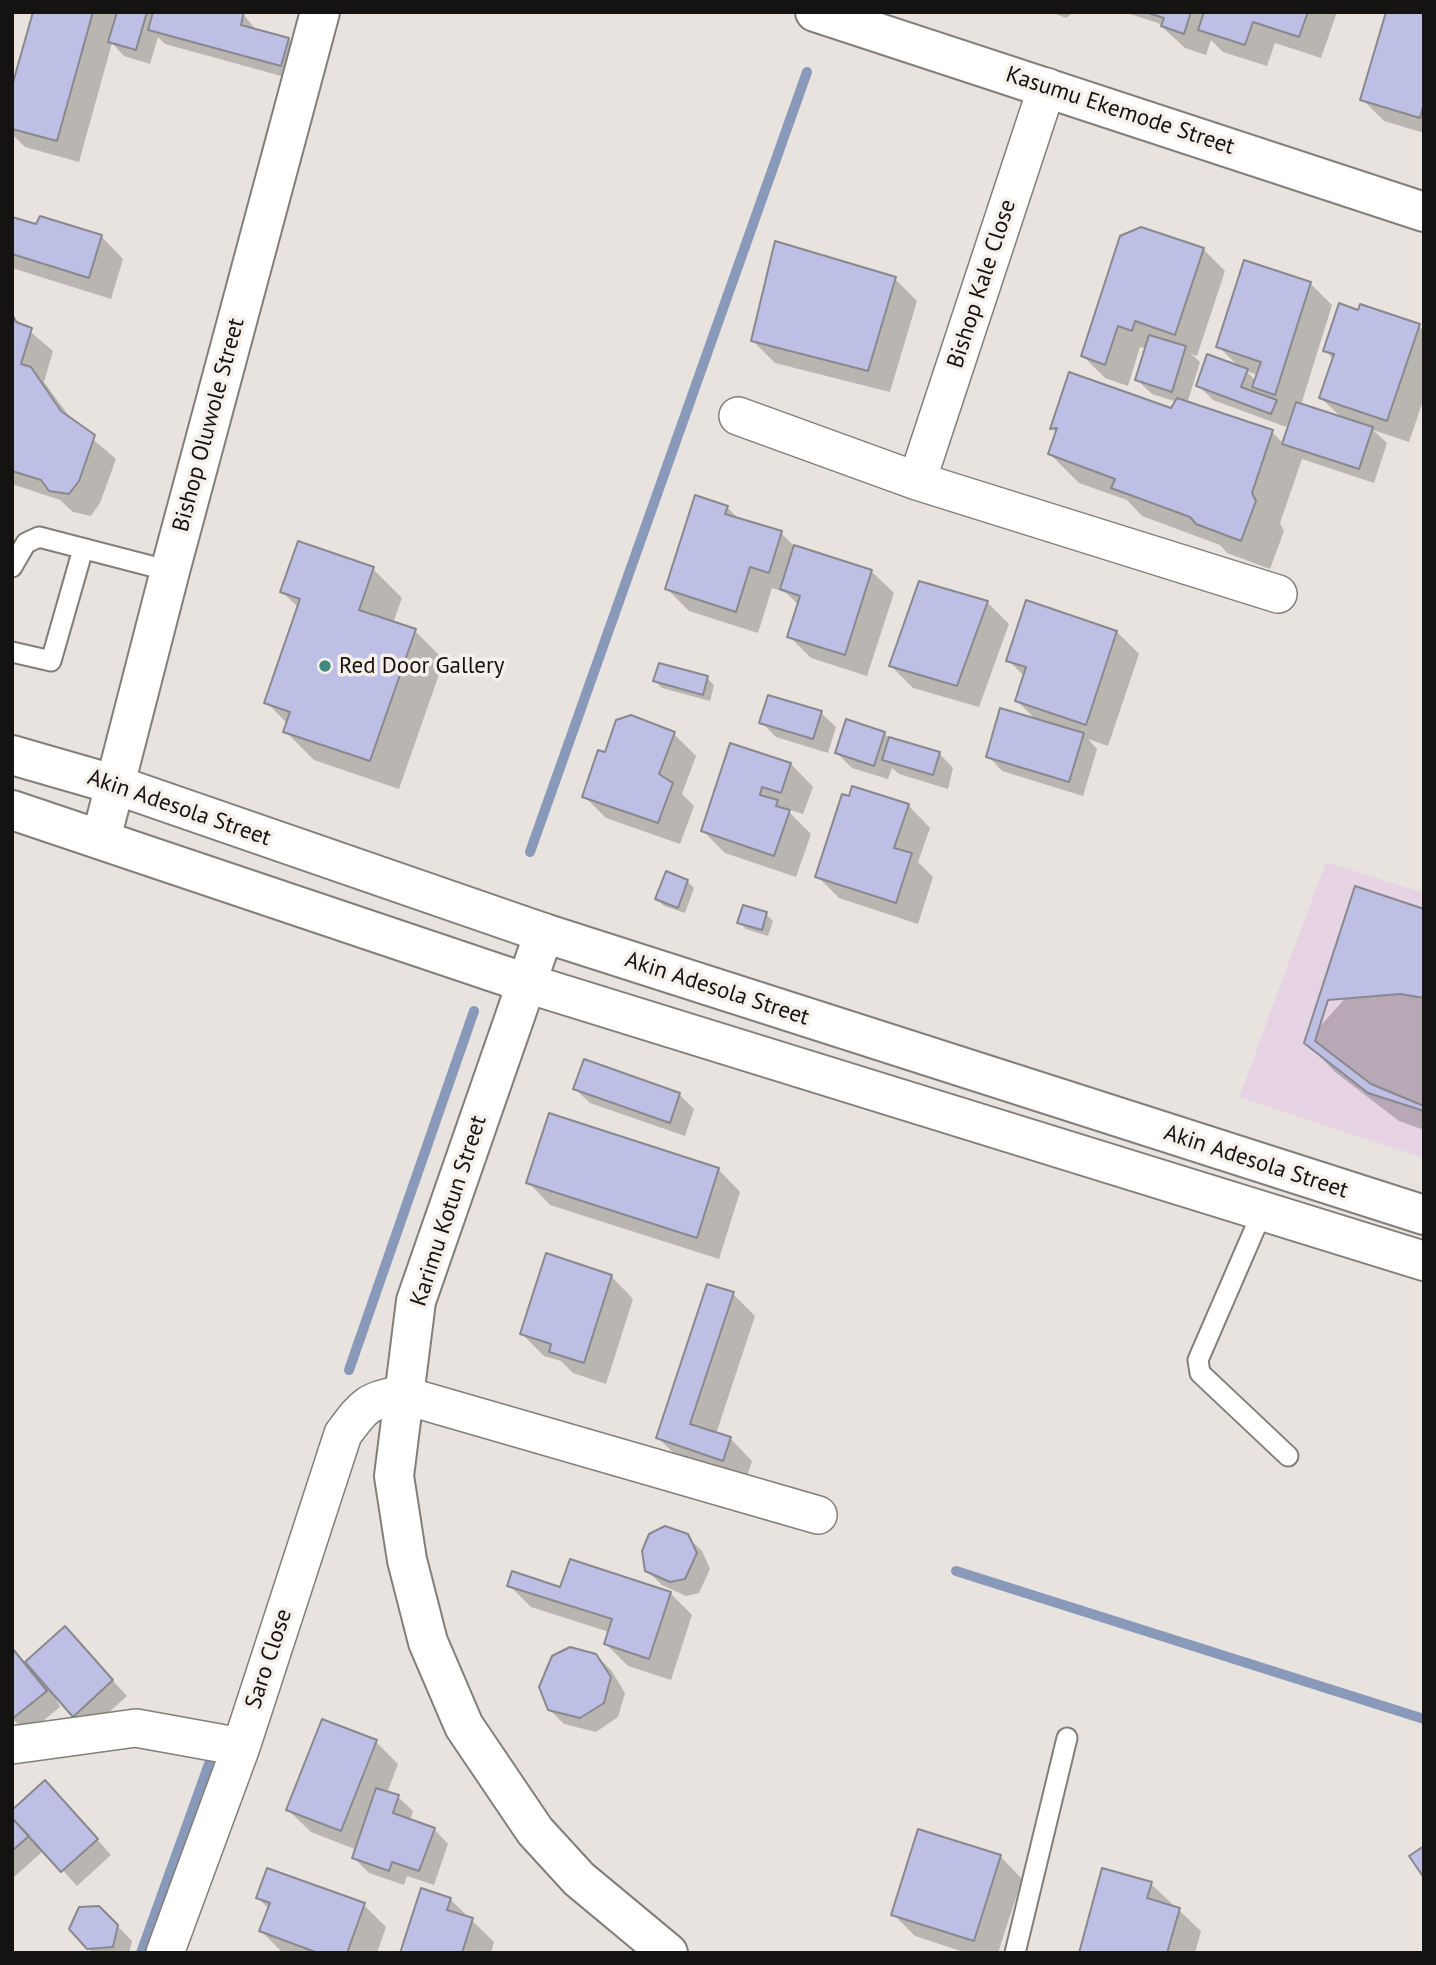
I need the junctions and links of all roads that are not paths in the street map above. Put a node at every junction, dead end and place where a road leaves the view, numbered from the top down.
1 (320, 12) edge
2 (815, 12) edge
3 (1047, 87) junction
4 (1424, 212) edge
5 (738, 416) dead end
6 (917, 481) junction
7 (83, 549) junction
8 (12, 567) edge
9 (170, 571) junction
10 (1278, 594) dead end
11 (12, 652) edge
12 (12, 755) edge
13 (116, 785) junction
14 (12, 810) edge
15 (101, 839) junction
16 (544, 933) junction
17 (526, 983) junction
18 (1263, 1210) junction
19 (1424, 1215) edge
20 (1424, 1261) edge
21 (402, 1395) junction
22 (1288, 1456) dead end
23 (818, 1515) dead end
24 (1068, 1738) dead end
25 (12, 1745) edge
26 (241, 1747) junction
27 (165, 1953) edge
28 (667, 1953) edge
29 (1015, 1953) edge

1 - 9 main road, Bishop Oluwole Street
2 - 3 main road, Kasumu Ekemode Street
3 - 4 main road, Kasumu Ekemode Street
3 - 6 street, Bishop Kale Close
5 - 6 street
6 - 10 street
7 - 8 lane
7 - 9 lane
7 - 11 lane
9 - 13 main road, Bishop Oluwole Street
12 - 13 main road, Akin Adesola Street
13 - 15 main road, Bishop Oluwole Street
13 - 16 main road, Akin Adesola Street
14 - 15 main road, Akin Adesola Street
15 - 17 main road, Akin Adesola Street
16 - 17 main road, Karimu Kotun Street
16 - 19 main road, Akin Adesola Street
17 - 18 main road, Akin Adesola Street
17 - 21 main road, Karimu Kotun Street
18 - 20 main road, Akin Adesola Street
18 - 22 lane
21 - 23 street
21 - 26 street, Saro Close
21 - 28 main road, Karimu Kotun Street
24 - 29 lane
25 - 26 street
26 - 27 street, Saro Close

